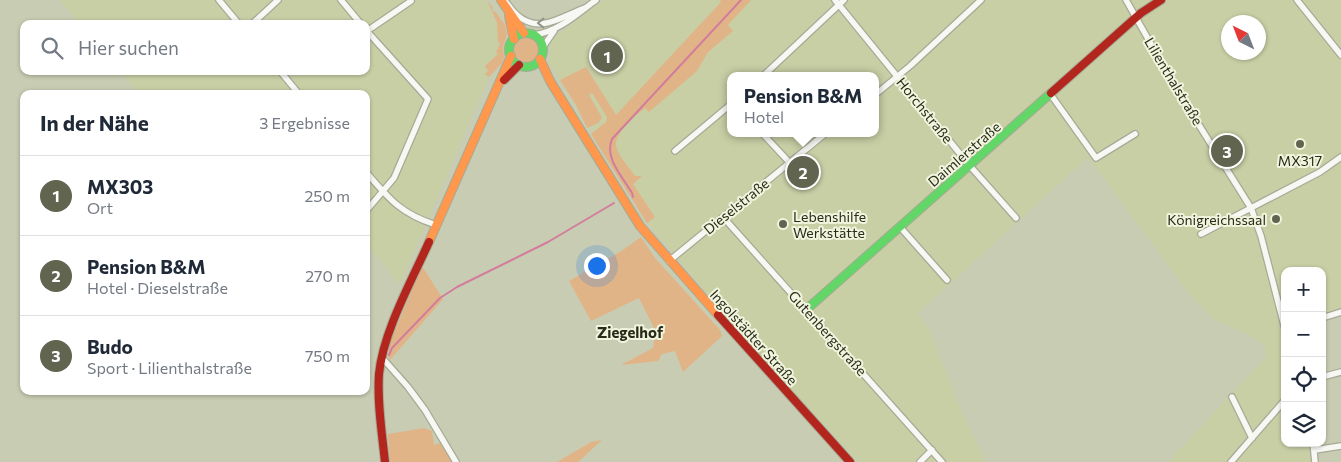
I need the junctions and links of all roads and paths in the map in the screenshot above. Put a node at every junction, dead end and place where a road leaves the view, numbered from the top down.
1 (219, 0) edge
2 (278, 0) edge
3 (341, 0) edge
4 (411, 0) edge
5 (502, 0) edge
6 (596, 0) edge
7 (981, 0) edge
8 (1126, 0) edge
9 (1161, 0) edge
10 (1297, 0) edge
11 (839, 2) edge
12 (585, 8) junction
13 (508, 12) junction
14 (1136, 18) junction
15 (236, 20) edge
16 (256, 20) edge
17 (358, 20) edge
18 (370, 28) edge
19 (556, 28) junction
20 (370, 33) edge
21 (524, 33) junction
22 (534, 35) junction
23 (514, 39) junction
24 (543, 47) junction
25 (1341, 55) edge
26 (511, 56) junction
27 (540, 59) junction
28 (519, 65) junction
29 (531, 66) junction
30 (767, 72) edge
31 (283, 75) edge
32 (898, 76) junction
33 (550, 81) junction
34 (498, 88) junction
35 (296, 90) edge
36 (879, 92) edge
37 (1051, 95) junction
38 (727, 108) edge
39 (1135, 134) dead end
40 (766, 137) edge
41 (821, 137) edge
42 (675, 151) dead end
43 (1341, 157) edge
44 (789, 162) junction
45 (970, 166) junction
46 (370, 177) edge
47 (383, 192) junction
48 (370, 207) edge
49 (1251, 208) junction
50 (723, 217) junction
51 (1016, 218) dead end
52 (436, 225) junction
53 (900, 227) junction
54 (1201, 234) dead end
55 (669, 261) junction
56 (946, 280) dead end
57 (807, 309) junction
58 (1341, 312) edge
59 (1281, 314) edge
60 (1326, 317) edge
61 (381, 360) junction
62 (1341, 372) edge
63 (1326, 376) edge
64 (1232, 397) dead end
65 (1283, 402) edge
66 (1252, 438) junction
67 (1341, 446) edge
68 (1315, 447) edge
69 (932, 450) junction
70 (1315, 450) junction
71 (385, 462) edge
72 (456, 462) edge
73 (850, 462) edge
74 (920, 462) edge
75 (942, 462) edge
76 (1231, 462) edge
77 (1315, 462) edge

1 - 15 street
2 - 16 street
3 - 17 street
4 - 18 street
12 -> 5 street
5 - 13 street
6 - 12 street
7 - 32 street
8 - 14 street, Lilienthalstraße
9 - 14 street, Daimlerstraße
10 - 25 street
11 - 30 street
11 - 32 street, Horchstraße
12 - 19 street
13 - 21 street
13 - 23 street
14 - 37 street, Daimlerstraße
14 - 49 street, Lilienthalstraße
19 - 22 street
19 - 24 street
20 - 47 street
21 - 22 street
21 - 23 street
22 - 24 street
23 - 26 street
24 - 27 street
26 - 28 street
26 - 34 street
27 - 29 street
27 - 33 street
28 - 29 street
28 - 34 street
29 - 33 street
31 - 35 street
32 - 36 street
32 - 45 street, Horchstraße
33 - 55 street, Ingolstädter Straße
34 - 52 street
37 - 39 street
37 - 45 street, Daimlerstraße
38 - 42 street
40 - 44 street
41 - 44 street, Dieselstraße
43 - 49 street
44 - 50 street, Dieselstraße
45 - 51 street, Horchstraße
45 - 53 street, Daimlerstraße
46 - 47 street
47 - 48 street
47 - 52 street
49 - 54 street
49 - 59 street, Lilienthalstraße
50 - 55 street, Dieselstraße
50 - 57 street, Gutenbergstraße
52 - 61 street
53 - 56 street
53 - 57 street, Daimlerstraße
55 - 73 street, Ingolstädter Straße
57 - 69 street, Gutenbergstraße
58 - 60 street
61 - 71 street
61 - 72 street
62 - 63 street
64 - 66 street
65 - 66 street
66 - 76 street
67 - 70 street
68 - 70 street
69 - 74 street
69 - 75 street, Gutenbergstraße
70 - 77 street

